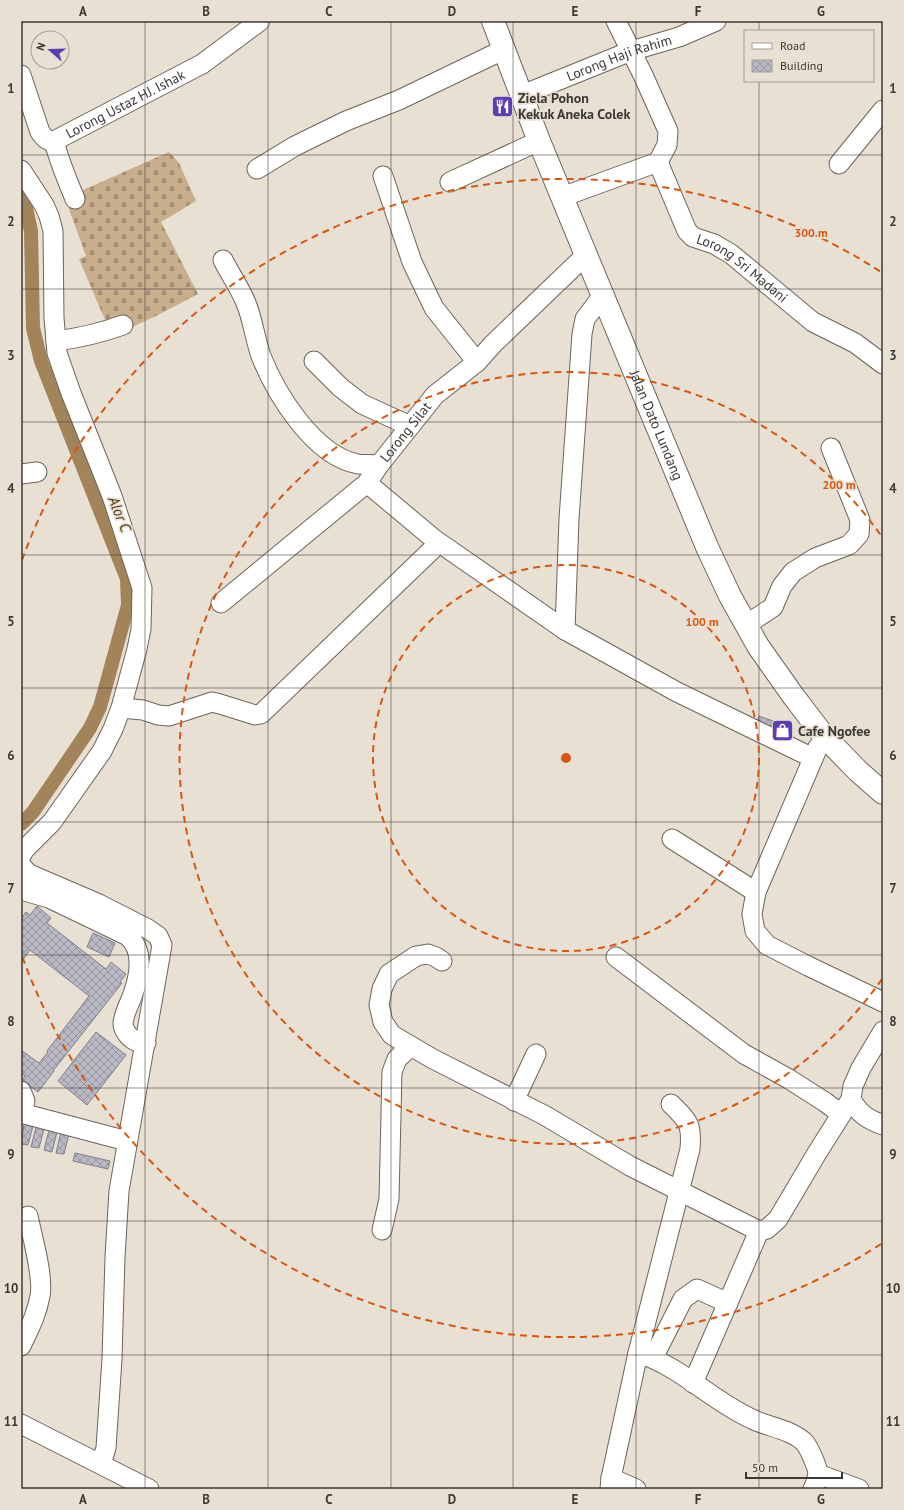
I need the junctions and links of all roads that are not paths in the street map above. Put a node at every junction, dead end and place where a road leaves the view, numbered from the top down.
1 (260, 21) edge
2 (493, 21) edge
3 (616, 21) edge
4 (716, 21) edge
5 (505, 49) junction
6 (631, 51) junction
7 (21, 75) edge
8 (522, 95) junction
9 (883, 110) edge
10 (54, 141) junction
11 (539, 141) junction
12 (658, 162) junction
13 (839, 164) dead end
14 (257, 169) dead end
15 (21, 170) edge
16 (383, 176) dead end
17 (450, 182) dead end
18 (562, 197) junction
19 (75, 199) dead end
20 (586, 255) junction
21 (223, 260) dead end
22 (603, 295) junction
23 (123, 325) dead end
24 (56, 341) junction
25 (314, 361) dead end
26 (477, 362) junction
27 (883, 364) edge
28 (410, 426) junction
29 (831, 448) dead end
30 (379, 465) junction
31 (367, 483) junction
32 (439, 543) junction
33 (221, 603) dead end
34 (746, 625) junction
35 (565, 630) junction
36 (121, 708) junction
37 (823, 735) junction
38 (813, 758) junction
39 (883, 793) edge
40 (672, 839) dead end
41 (21, 856) edge
42 (21, 866) edge
43 (21, 890) edge
44 (756, 892) junction
45 (616, 957) dead end
46 (442, 961) dead end
47 (883, 1002) edge
48 (883, 1031) edge
49 (146, 1043) junction
50 (411, 1046) junction
51 (536, 1054) dead end
52 (21, 1091) edge
53 (514, 1101) junction
54 (672, 1104) dead end
55 (846, 1106) junction
56 (22, 1113) edge
57 (883, 1125) edge
58 (127, 1141) junction
59 (680, 1191) junction
60 (28, 1216) dead end
61 (382, 1230) dead end
62 (759, 1231) junction
63 (728, 1303) junction
64 (21, 1346) edge
65 (646, 1356) junction
66 (693, 1383) junction
67 (21, 1424) edge
68 (101, 1464) junction
69 (816, 1481) edge
70 (611, 1484) edge
71 (149, 1489) edge
72 (636, 1489) edge
73 (859, 1489) edge

1 - 10 street, Lorong Ustaz HJ. Ishak
2 - 5 main road, Jalan Dato Lundang
3 - 6 street
4 - 6 street, Lorong Haji Rahim
5 - 8 main road, Jalan Dato Lundang
5 - 14 street
6 - 8 street, Lorong Haji Rahim
6 - 12 street
7 - 10 street, Lorong Ustaz HJ. Ishak
8 - 11 main road, Jalan Dato Lundang
9 - 13 street
10 - 19 street
11 - 17 street
11 - 18 main road, Jalan Dato Lundang
12 - 18 street
12 - 27 street, Lorong Sri Madani
15 - 24 street
16 - 26 street
18 - 20 main road, Jalan Dato Lundang
20 - 22 main road, Jalan Dato Lundang
20 - 26 street, Lorong Silat
21 - 30 street
22 - 34 main road, Jalan Dato Lundang
22 - 35 street
23 - 24 street
24 - 36 street
25 - 28 street
26 - 28 street, Lorong Silat
28 - 30 street, Lorong Silat
29 - 34 street
30 - 31 street, Lorong Silat
31 - 32 street
31 - 33 street, Lorong Silat
32 - 35 street
32 - 36 street
34 - 37 main road, Jalan Dato Lundang
35 - 38 street
36 - 41 street
37 - 38 street
37 - 39 main road, Jalan Dato Lundang
38 - 44 street
40 - 44 street
42 - 49 street
43 - 49 street
44 - 47 street
45 - 55 street
46 - 50 street
48 - 55 street
49 - 58 street
50 - 53 street
50 - 61 street
51 - 53 street
52 - 56 street
53 - 59 street
54 - 59 street
55 - 57 street
55 - 62 street
56 - 58 street
58 - 68 street
59 - 62 street
59 - 65 street
60 - 64 street
62 - 63 street
63 - 65 street
63 - 66 street
65 - 66 street
65 - 70 street
66 - 69 street
67 - 68 street
68 - 71 street
69 - 73 street
70 - 72 street

